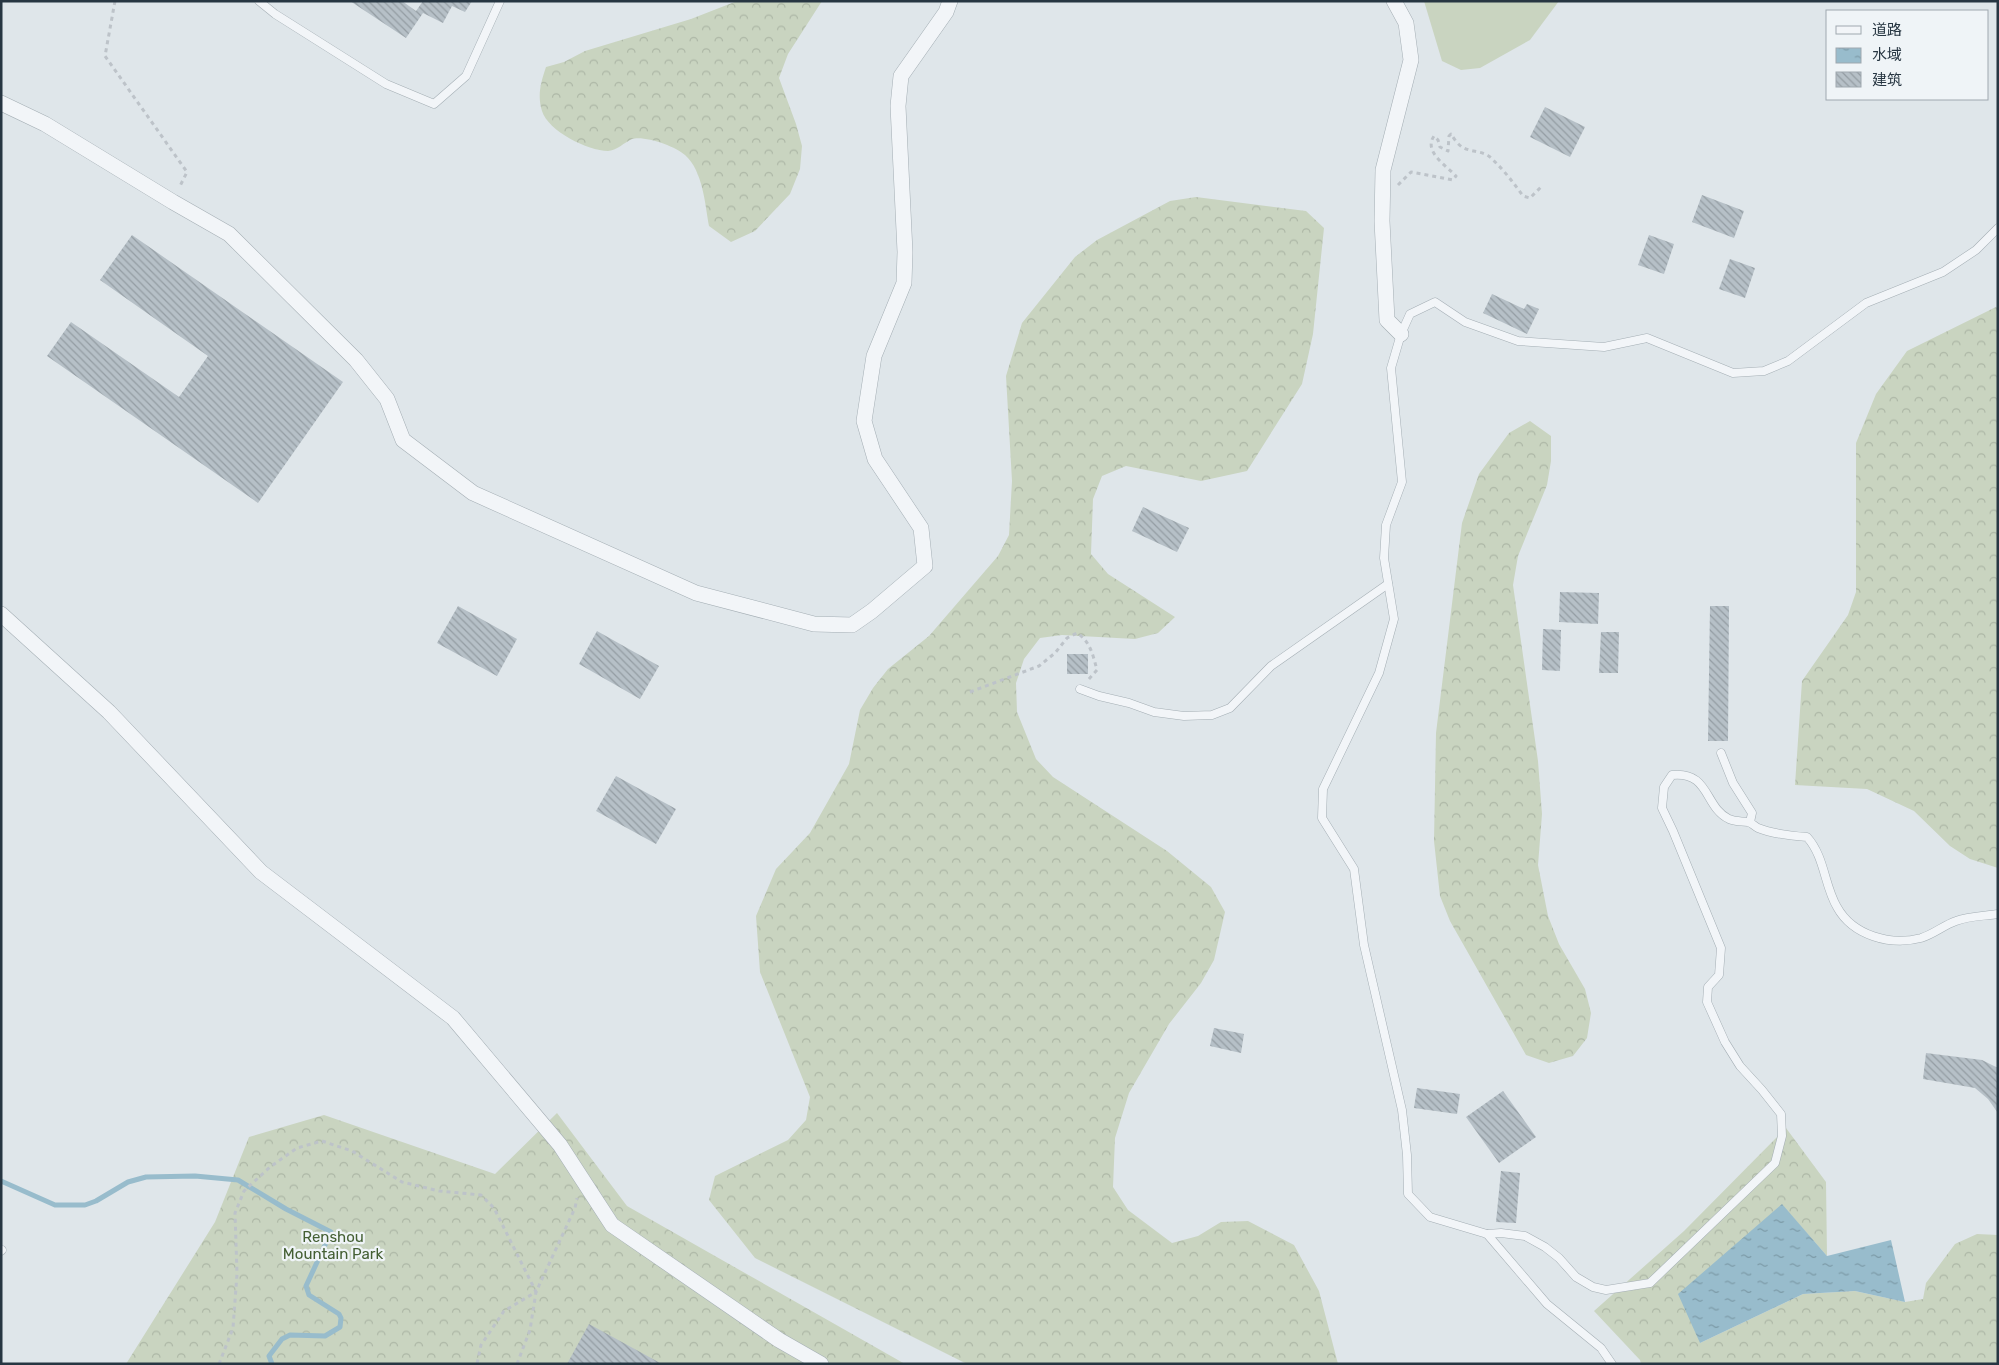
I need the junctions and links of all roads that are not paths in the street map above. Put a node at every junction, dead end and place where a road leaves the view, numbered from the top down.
1 (259, 1) edge
2 (500, 1) edge
3 (950, 1) edge
4 (1394, 1) edge
5 (1, 102) edge
6 (1998, 228) edge
7 (1401, 334) junction
8 (1388, 584) junction
9 (1, 614) edge
10 (1080, 689) road end
11 (1721, 753) dead end
12 (1750, 822) junction
13 (1998, 914) edge
14 (1487, 1234) junction
15 (820, 1364) edge
16 (1612, 1364) edge

1 - 2 lane
3 - 5 street
4 - 7 street
6 - 7 lane
7 - 8 lane
8 - 10 lane
8 - 14 lane
9 - 15 street
11 - 12 lane
12 - 13 lane
12 - 14 lane
14 - 16 lane

